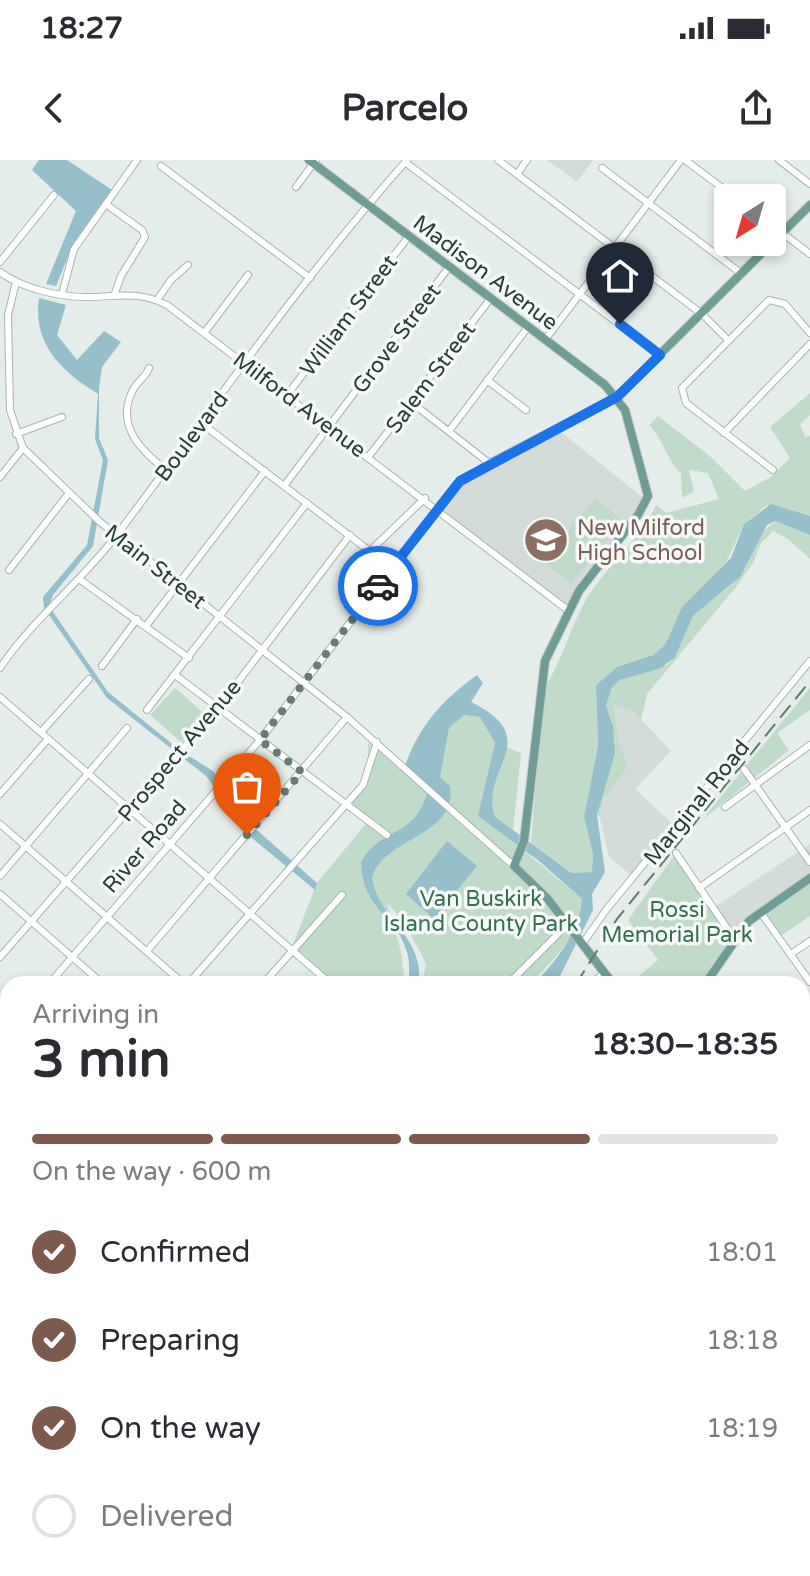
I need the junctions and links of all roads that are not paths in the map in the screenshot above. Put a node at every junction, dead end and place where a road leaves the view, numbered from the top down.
1 (137, 160) edge
2 (498, 160) edge
3 (527, 160) edge
4 (683, 160) edge
5 (779, 160) edge
6 (313, 161) edge
7 (406, 161) edge
8 (161, 166) dead end
9 (602, 168) dead end
10 (517, 174) junction
11 (716, 184) edge
12 (810, 184) edge
13 (296, 187) dead end
14 (54, 195) dead end
15 (649, 203) junction
16 (368, 204) junction
17 (107, 205) junction
18 (810, 205) edge
19 (786, 229) edge
20 (409, 236) junction
21 (786, 236) edge
22 (614, 248) junction
23 (810, 254) edge
24 (760, 256) edge
25 (0, 262) edge
26 (188, 265) dead end
27 (449, 267) junction
28 (0, 272) edge
29 (742, 274) junction
30 (248, 275) dead end
31 (310, 278) junction
32 (16, 282) junction
33 (115, 293) junction
34 (580, 293) junction
35 (62, 294) junction
36 (491, 298) junction
37 (157, 300) junction
38 (702, 314) junction
39 (528, 327) junction
40 (205, 332) junction
41 (810, 333) edge
42 (0, 337) edge
43 (545, 340) junction
44 (728, 340) junction
45 (9, 342) junction
46 (810, 344) edge
47 (660, 355) junction
48 (246, 363) junction
49 (149, 368) dead end
50 (487, 380) junction
51 (287, 395) junction
52 (617, 397) junction
53 (411, 402) junction
54 (0, 404) edge
55 (10, 410) junction
56 (526, 410) dead end
57 (62, 417) dead end
58 (201, 423) junction
59 (329, 426) junction
60 (449, 431) junction
61 (724, 433) junction
62 (16, 434) junction
63 (23, 448) junction
64 (369, 456) junction
65 (489, 463) junction
66 (166, 470) junction
67 (773, 470) dead end
68 (265, 471) junction
69 (0, 477) edge
70 (284, 486) junction
71 (69, 493) junction
72 (425, 498) junction
73 (307, 503) junction
74 (436, 510) junction
75 (350, 535) junction
76 (116, 536) junction
77 (370, 551) junction
78 (392, 568) junction
79 (9, 570) dead end
80 (79, 579) junction
81 (179, 582) junction
82 (569, 611) junction
83 (220, 616) junction
84 (137, 619) junction
85 (146, 626) junction
86 (263, 649) junction
87 (189, 658) junction
88 (810, 661) edge
89 (102, 666) dead end
90 (0, 668) edge
91 (175, 675) junction
92 (89, 679) dead end
93 (304, 682) junction
94 (0, 697) edge
95 (218, 708) junction
96 (147, 710) dead end
97 (347, 717) junction
98 (127, 728) dead end
99 (41, 732) junction
100 (48, 739) junction
101 (260, 740) junction
102 (377, 742) junction
103 (810, 745) edge
104 (744, 769) dead end
105 (302, 772) junction
106 (89, 774) junction
107 (755, 784) junction
108 (0, 794) edge
109 (346, 805) junction
110 (725, 807) dead end
111 (129, 809) junction
112 (810, 810) edge
113 (0, 824) edge
114 (786, 827) junction
115 (387, 835) dead end
116 (170, 844) junction
117 (26, 846) junction
118 (676, 853) dead end
119 (810, 862) edge
120 (514, 866) junction
121 (0, 876) edge
122 (810, 878) edge
123 (209, 879) junction
124 (66, 881) junction
125 (699, 888) junction
126 (0, 894) edge
127 (342, 895) dead end
128 (761, 913) junction
129 (250, 914) junction
130 (107, 917) junction
131 (31, 921) junction
132 (568, 924) junction
133 (735, 940) junction
134 (810, 941) edge
135 (583, 943) junction
136 (147, 951) junction
137 (293, 951) junction
138 (791, 954) junction
139 (0, 957) edge
140 (72, 957) junction
141 (605, 973) junction
142 (56, 976) edge
143 (94, 976) edge
144 (177, 976) edge
145 (193, 976) edge
146 (270, 976) edge
147 (322, 976) edge
148 (516, 976) edge
149 (601, 976) edge
150 (607, 976) edge
151 (711, 976) edge
152 (806, 976) edge

1 - 17 street
2 - 10 street
3 - 10 street
4 - 11 street
4 - 15 street
5 - 12 street
6 - 13 street
6 - 16 main road, Madison Avenue
7 - 16 street, Boulevard
7 - 34 street
8 - 31 street
9 - 15 street
10 - 22 street
14 - 25 street
15 - 22 street
15 - 29 street
16 - 20 main road, Madison Avenue
16 - 31 street, Boulevard
17 - 33 street
17 - 35 street
18 - 19 main road, River Road
20 - 27 main road, Madison Avenue
20 - 51 street, William Street
21 - 23 street
22 - 34 street
22 - 38 street
24 - 29 main road, River Road
26 - 37 street
27 - 36 main road, Madison Avenue
27 - 59 street, Grove Street
28 - 32 street, Milford Avenue
29 - 38 main road, River Road
30 - 40 street
31 - 48 street, Boulevard
32 - 35 street, Milford Avenue
32 - 45 street, Main Street
33 - 35 street, Milford Avenue
33 - 37 street, Milford Avenue
34 - 43 street
34 - 47 street
36 - 39 main road, Madison Avenue
36 - 53 street, Salem Street
37 - 40 street, Milford Avenue
38 - 44 street
38 - 47 main road, River Road
39 - 43 main road, Madison Avenue
39 - 50 street
40 - 48 street, Milford Avenue
41 - 44 street
42 - 45 street
43 - 52 main road, Madison Avenue
44 - 61 street
45 - 55 street, Main Street
46 - 61 street
47 - 52 main road, River Road
48 - 51 street, Milford Avenue
48 - 58 street, Boulevard
49 - 66 street
50 - 56 street
50 - 60 street
51 - 59 street, Milford Avenue
52 - 65 street, River Road
52 - 82 main road
53 - 60 street
53 - 64 street, Salem Street
54 - 55 street
55 - 62 street, Main Street
57 - 62 street
58 - 66 street, Boulevard
58 - 68 street
59 - 64 street, Milford Avenue
59 - 70 street, Grove Street
60 - 65 street
61 - 67 street
62 - 63 street, Main Street
63 - 69 street
63 - 71 street, Main Street
64 - 72 street, Milford Avenue
65 - 74 street, River Road
66 - 76 street, Boulevard
68 - 70 street
68 - 81 street
70 - 73 street
71 - 76 street, Main Street
71 - 79 street
72 - 74 street, Milford Avenue
72 - 77 street
73 - 75 street
73 - 83 street
74 - 78 street, River Road
74 - 82 street, Milford Avenue
75 - 77 street
75 - 86 street, Prospect Avenue
76 - 80 street, Boulevard
76 - 81 street, Main Street
77 - 78 street
78 - 93 street, River Road
80 - 84 street
80 - 90 street, Boulevard
81 - 83 street, Main Street
81 - 85 street
82 - 120 main road
83 - 86 street, Main Street
83 - 87 street
84 - 85 street
84 - 89 street
85 - 87 street
86 - 93 street, Main Street
86 - 95 street, Prospect Avenue
87 - 91 street
88 - 135 street, Marginal Road
91 - 95 street
91 - 96 street
92 - 99 street
93 - 97 street, Main Street
93 - 101 street, River Road
94 - 99 street
95 - 101 street
95 - 111 street, Prospect Avenue
97 - 102 street, Main Street
97 - 105 street
98 - 106 street
99 - 100 street
100 - 106 street
100 - 108 street
101 - 105 street
101 - 116 street, River Road
102 - 109 street
102 - 120 street, Main Street
103 - 107 street
104 - 107 street
105 - 109 street
105 - 123 street
106 - 111 street
106 - 117 street
107 - 110 street
107 - 114 street
109 - 115 street
109 - 129 street
111 - 116 street
111 - 124 street, Prospect Avenue
112 - 114 street
113 - 117 street
114 - 119 street
114 - 125 street
116 - 123 street
116 - 130 street, River Road
117 - 121 street
117 - 124 street
118 - 125 street
120 - 132 main road
122 - 128 main road
123 - 129 street
123 - 136 street
124 - 130 street
124 - 131 street, Prospect Avenue
125 - 133 street
126 - 131 street
127 - 137 street
128 - 133 main road
128 - 138 street
129 - 137 street
129 - 145 street
130 - 136 street
130 - 140 street, River Road
131 - 139 street, Prospect Avenue
131 - 140 street
132 - 135 main road
132 - 148 street
133 - 151 main road
134 - 138 street
135 - 141 main road
136 - 144 street
137 - 146 street
137 - 147 street
138 - 152 street
140 - 142 street, River Road
140 - 143 street
141 - 149 street
141 - 150 main road

